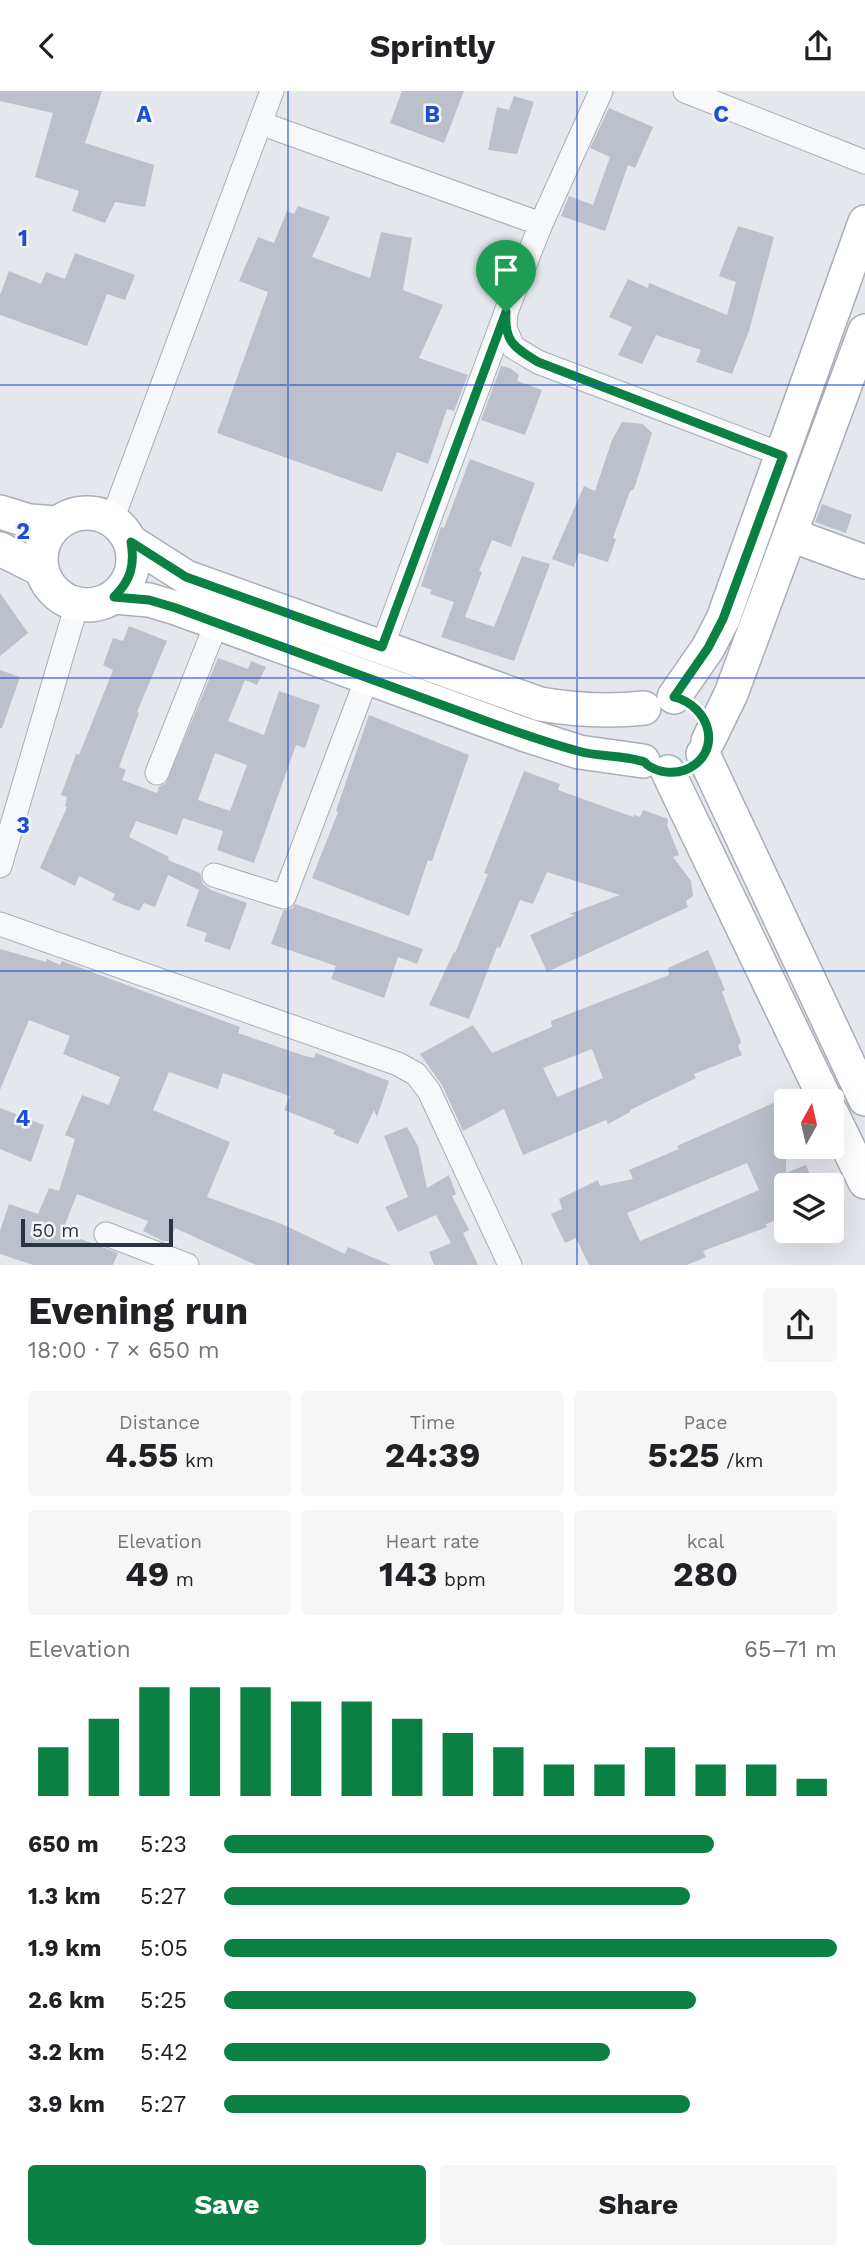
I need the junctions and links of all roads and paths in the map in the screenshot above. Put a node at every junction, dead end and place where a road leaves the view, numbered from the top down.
1 (272, 91) edge
2 (601, 91) edge
3 (685, 91) edge
4 (260, 123) junction
5 (865, 162) edge
6 (865, 222) edge
7 (541, 224) junction
8 (506, 312) junction
9 (865, 331) edge
10 (783, 456) junction
11 (0, 512) edge
12 (58, 523) junction
13 (121, 531) junction
14 (791, 535) junction
15 (0, 549) edge
16 (865, 562) edge
17 (43, 570) junction
18 (114, 597) junction
19 (77, 604) junction
20 (217, 622) junction
21 (382, 647) junction
22 (367, 678) junction
23 (659, 702) junction
24 (706, 748) junction
25 (656, 767) junction
26 (157, 773) dead end
27 (0, 866) edge
28 (214, 875) dead end
29 (0, 924) edge
30 (820, 1089) edge
31 (865, 1099) edge
32 (844, 1139) edge
33 (865, 1182) edge
34 (106, 1234) dead end
35 (159, 1260) edge
36 (187, 1265) edge
37 (509, 1265) edge

1 - 4 street
2 - 7 street
3 - 5 street
4 - 7 street
4 - 13 street
6 - 10 main road
7 - 8 street
8 - 10 street
8 - 21 street
9 - 14 main road
10 - 23 main road
11 - 12 main road
12 - 13 main road
12 - 17 main road
13 - 18 main road
13 - 21 main road
14 - 16 main road
14 - 24 main road
15 - 17 main road
17 - 19 main road
18 - 19 main road
18 - 20 main road
19 - 27 street
20 - 22 main road
20 - 26 street
21 - 23 main road
22 - 25 main road
22 - 28 street
23 - 24 main road
23 - 25 main road
24 - 25 main road
24 - 31 main road
25 - 30 main road
29 - 37 street
32 - 33 main road
34 - 35 street
35 - 36 street

